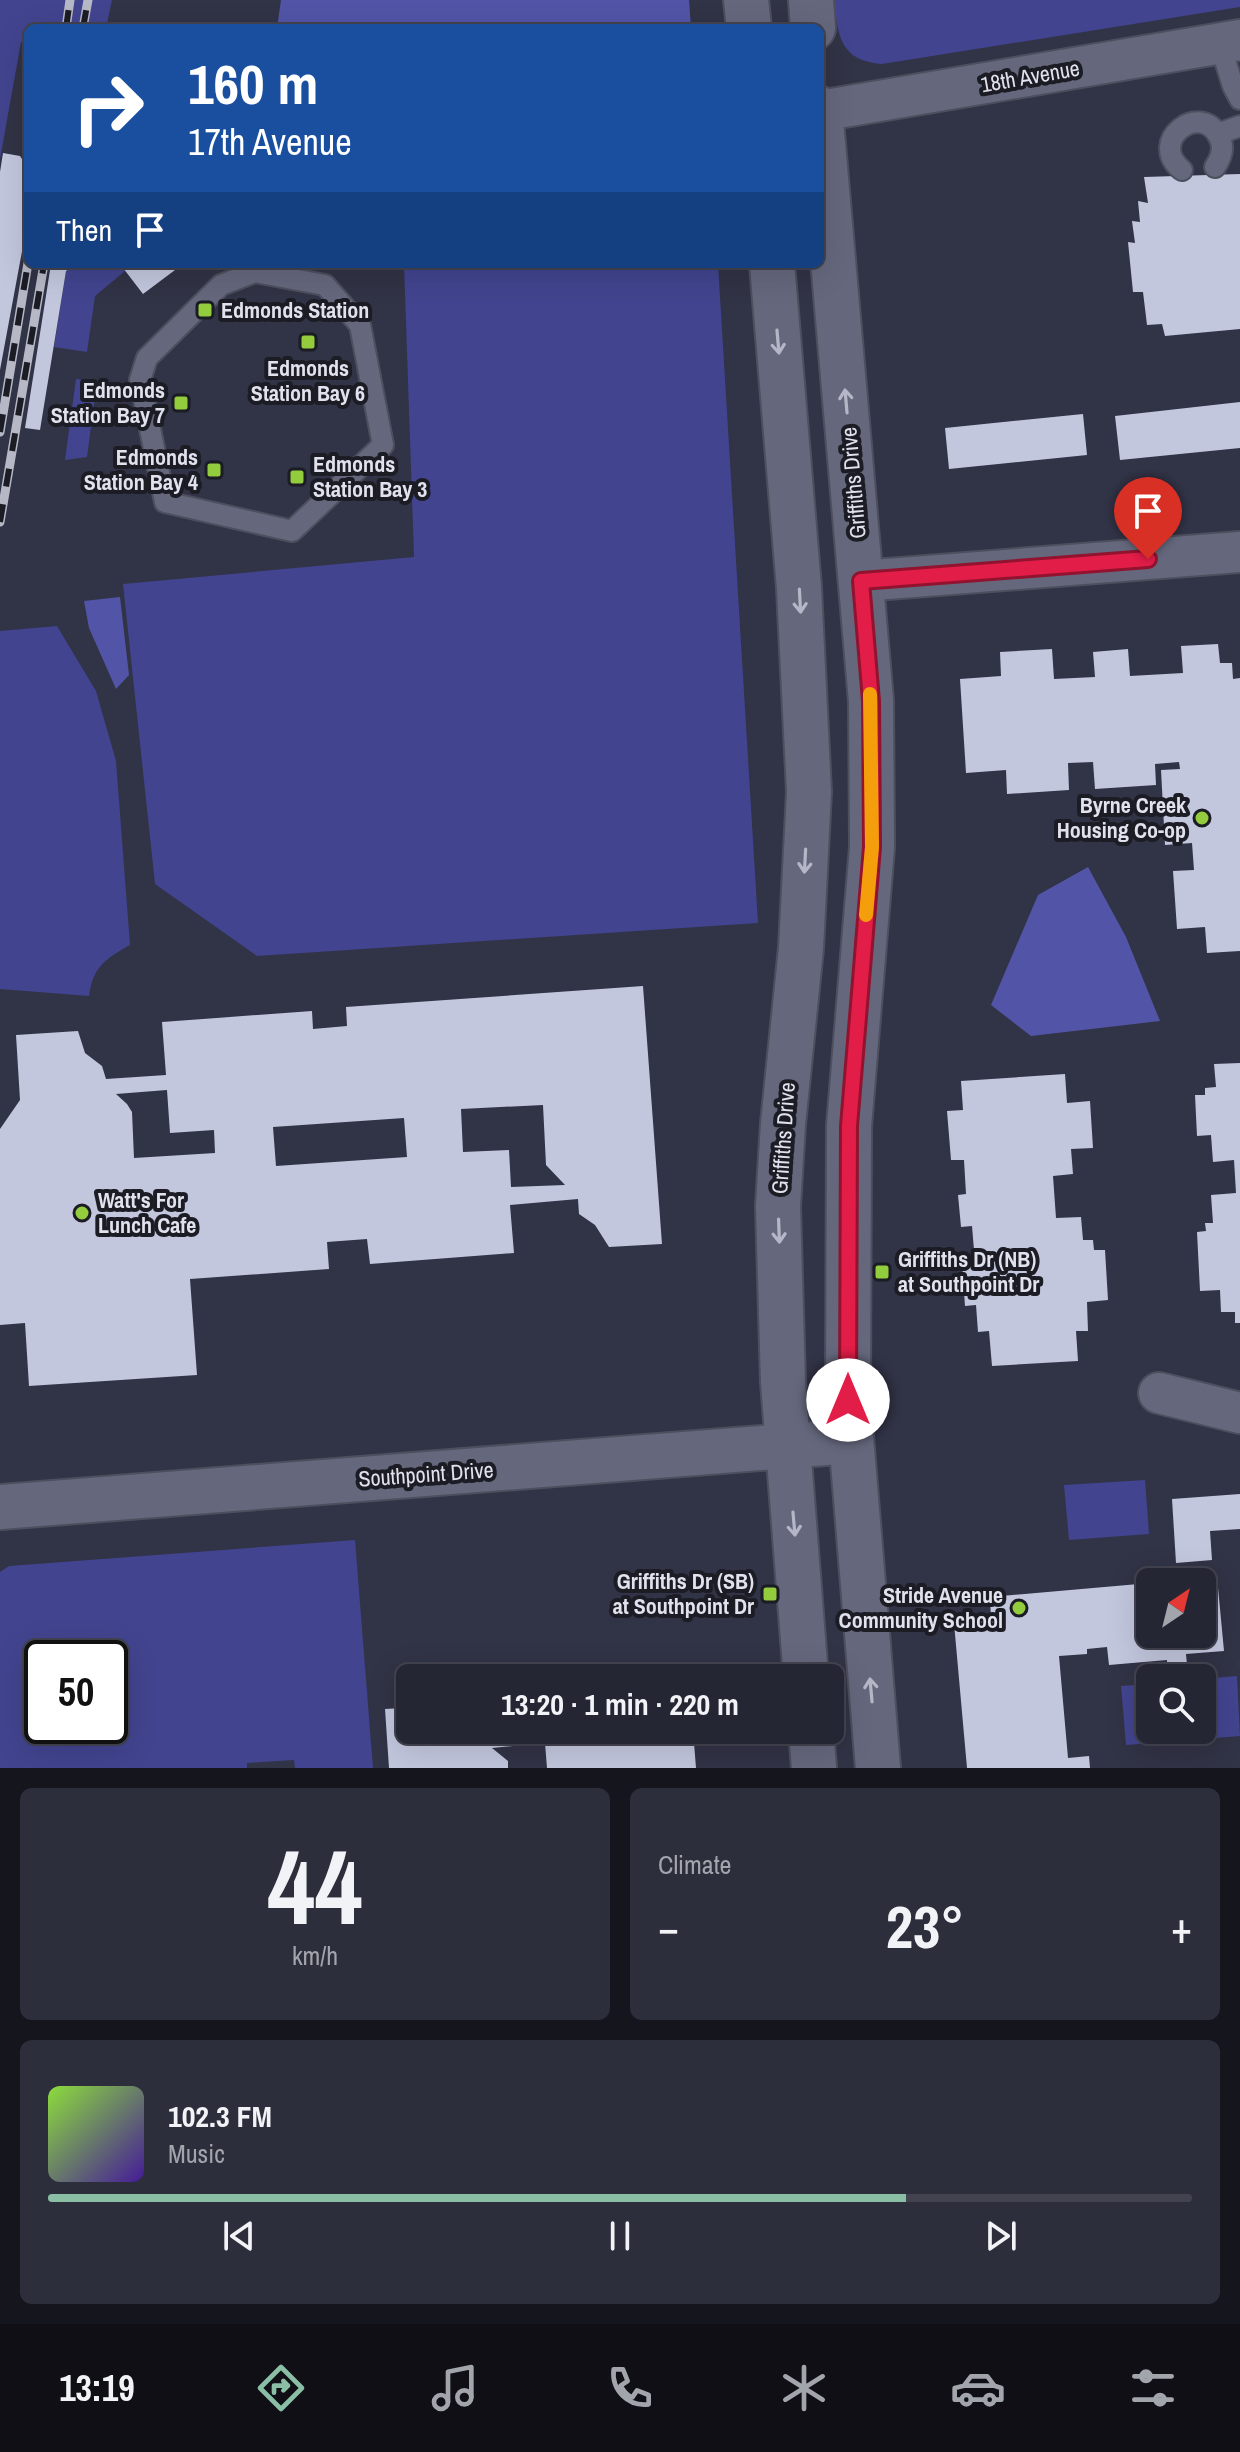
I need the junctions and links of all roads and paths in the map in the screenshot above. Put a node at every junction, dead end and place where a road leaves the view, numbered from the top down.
1 (746, 0) edge
2 (811, 0) edge
3 (749, 24) edge
4 (813, 24) edge
5 (1230, 42) edge
6 (1240, 99) edge
7 (824, 110) edge
8 (1240, 126) edge
9 (1218, 134) junction
10 (824, 157) edge
11 (1215, 167) dead end
12 (1182, 170) dead end
13 (329, 268) edge
14 (772, 268) edge
15 (325, 285) junction
16 (1240, 552) edge
17 (861, 581) junction
18 (1159, 1393) dead end
19 (1240, 1413) edge
20 (851, 1441) junction
21 (788, 1446) junction
22 (0, 1507) edge
23 (805, 1664) edge
24 (812, 1744) edge
25 (814, 1768) edge
26 (878, 1768) edge

1 - 3 main road
2 - 4 main road
5 - 6 lane
5 - 7 street, 18th Avenue
8 - 9 lane
9 - 11 lane
9 - 12 lane
17 -> 10 main road, Griffiths Drive
13 - 15 lane
14 -> 21 main road, Griffiths Drive
15 - 15 lane
16 - 17 street
17 - 20 main road, Griffiths Drive
18 - 19 street
20 - 21 main road, Southpoint Drive
26 -> 20 main road, Griffiths Drive
21 - 22 main road, Southpoint Drive
21 -> 23 main road, Griffiths Drive
24 - 25 main road

